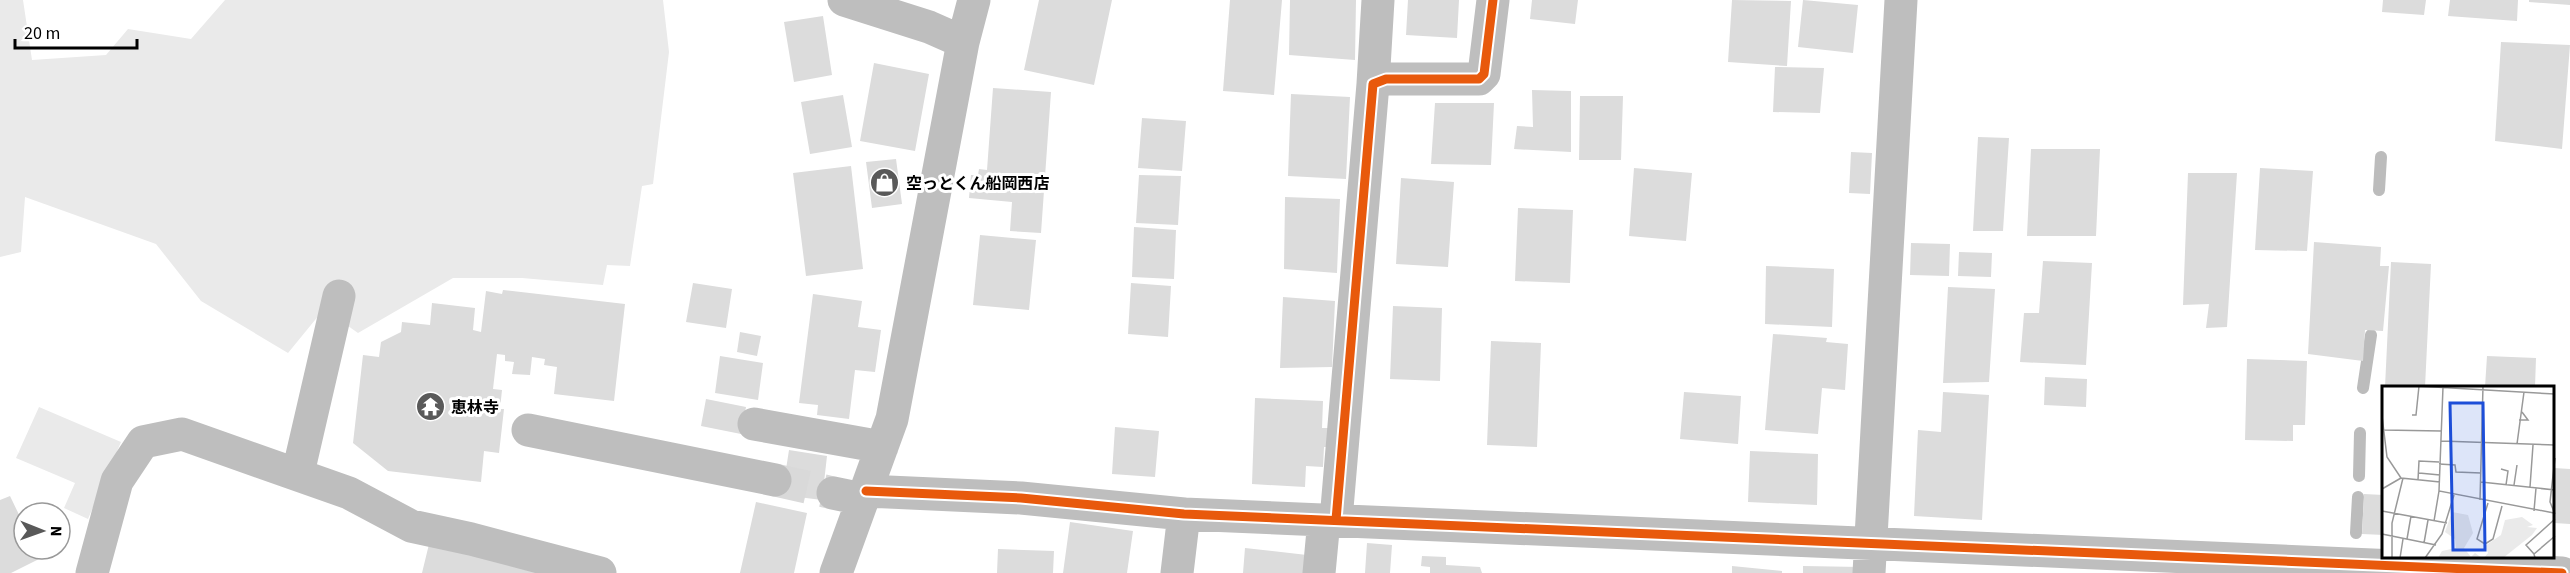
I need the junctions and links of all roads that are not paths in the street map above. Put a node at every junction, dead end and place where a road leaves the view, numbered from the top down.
1 (844, 0) edge
2 (974, 0) edge
3 (1378, 0) edge
4 (1492, 0) edge
5 (1901, 0) edge
6 (963, 42) junction
7 (1373, 84) junction
8 (339, 296) dead end
9 (754, 424) dead end
10 (528, 430) dead end
11 (882, 447) junction
12 (298, 473) junction
13 (775, 480) tunnel mouth
14 (854, 494) junction
15 (1184, 514) junction
16 (1330, 520) junction
17 (1869, 558) edge
18 (93, 573) edge
19 (600, 573) edge
20 (836, 573) edge
21 (1177, 573) edge
22 (1319, 573) edge
23 (2562, 573) edge

1 - 6 street
2 - 6 street
3 - 7 street
4 - 7 street
5 - 17 street
6 - 11 street
7 - 16 street
8 - 12 street
9 - 11 street
10 - 13 street
11 - 14 street
12 - 18 street
12 - 19 street
14 - 15 street
14 - 20 street
15 - 16 street
15 - 21 street
16 - 17 street
16 - 22 street
17 - 23 street

